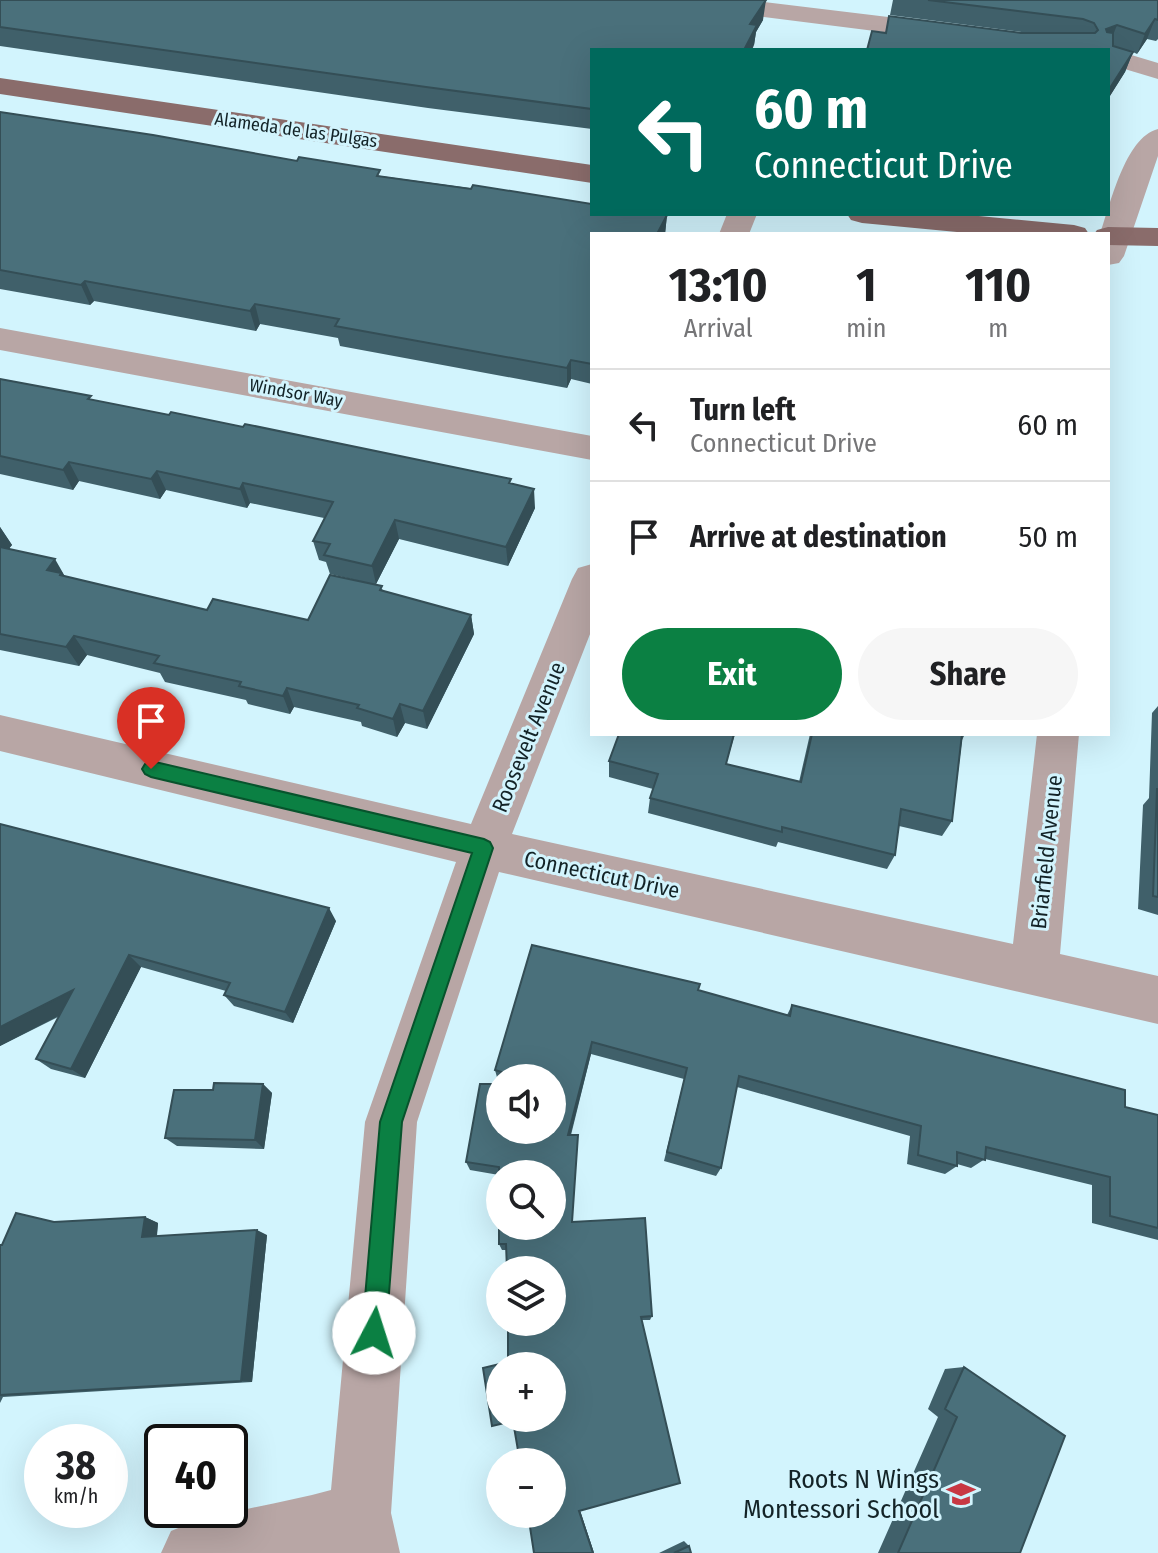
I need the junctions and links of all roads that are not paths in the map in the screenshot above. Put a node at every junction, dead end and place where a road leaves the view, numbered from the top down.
1 (686, 0) edge
2 (825, 19) edge
3 (964, 35) edge
4 (1110, 57) edge
5 (1158, 71) edge
6 (0, 86) edge
7 (1158, 137) edge
8 (590, 174) edge
9 (883, 216) edge
10 (1053, 232) edge
11 (1158, 237) edge
12 (1110, 243) edge
13 (0, 339) edge
14 (590, 448) edge
15 (590, 584) edge
16 (0, 733) edge
17 (1058, 736) edge
18 (484, 848) junction
19 (1034, 970) junction
20 (1158, 1000) edge
21 (364, 1533) edge
22 (193, 1553) edge

1 - 2 street
2 - 3 street
4 - 5 street
6 - 8 main road, Alameda de las Pulgas
7 - 12 street
9 - 10 main road
11 - 12 main road
13 - 14 street, Windsor Way
15 - 18 street, Roosevelt Avenue
16 - 18 street, Connecticut Drive
17 - 19 street, Briarfield Avenue
18 - 19 street, Connecticut Drive
18 - 21 street, Roosevelt Avenue
19 - 20 street, Connecticut Drive
21 - 22 street

